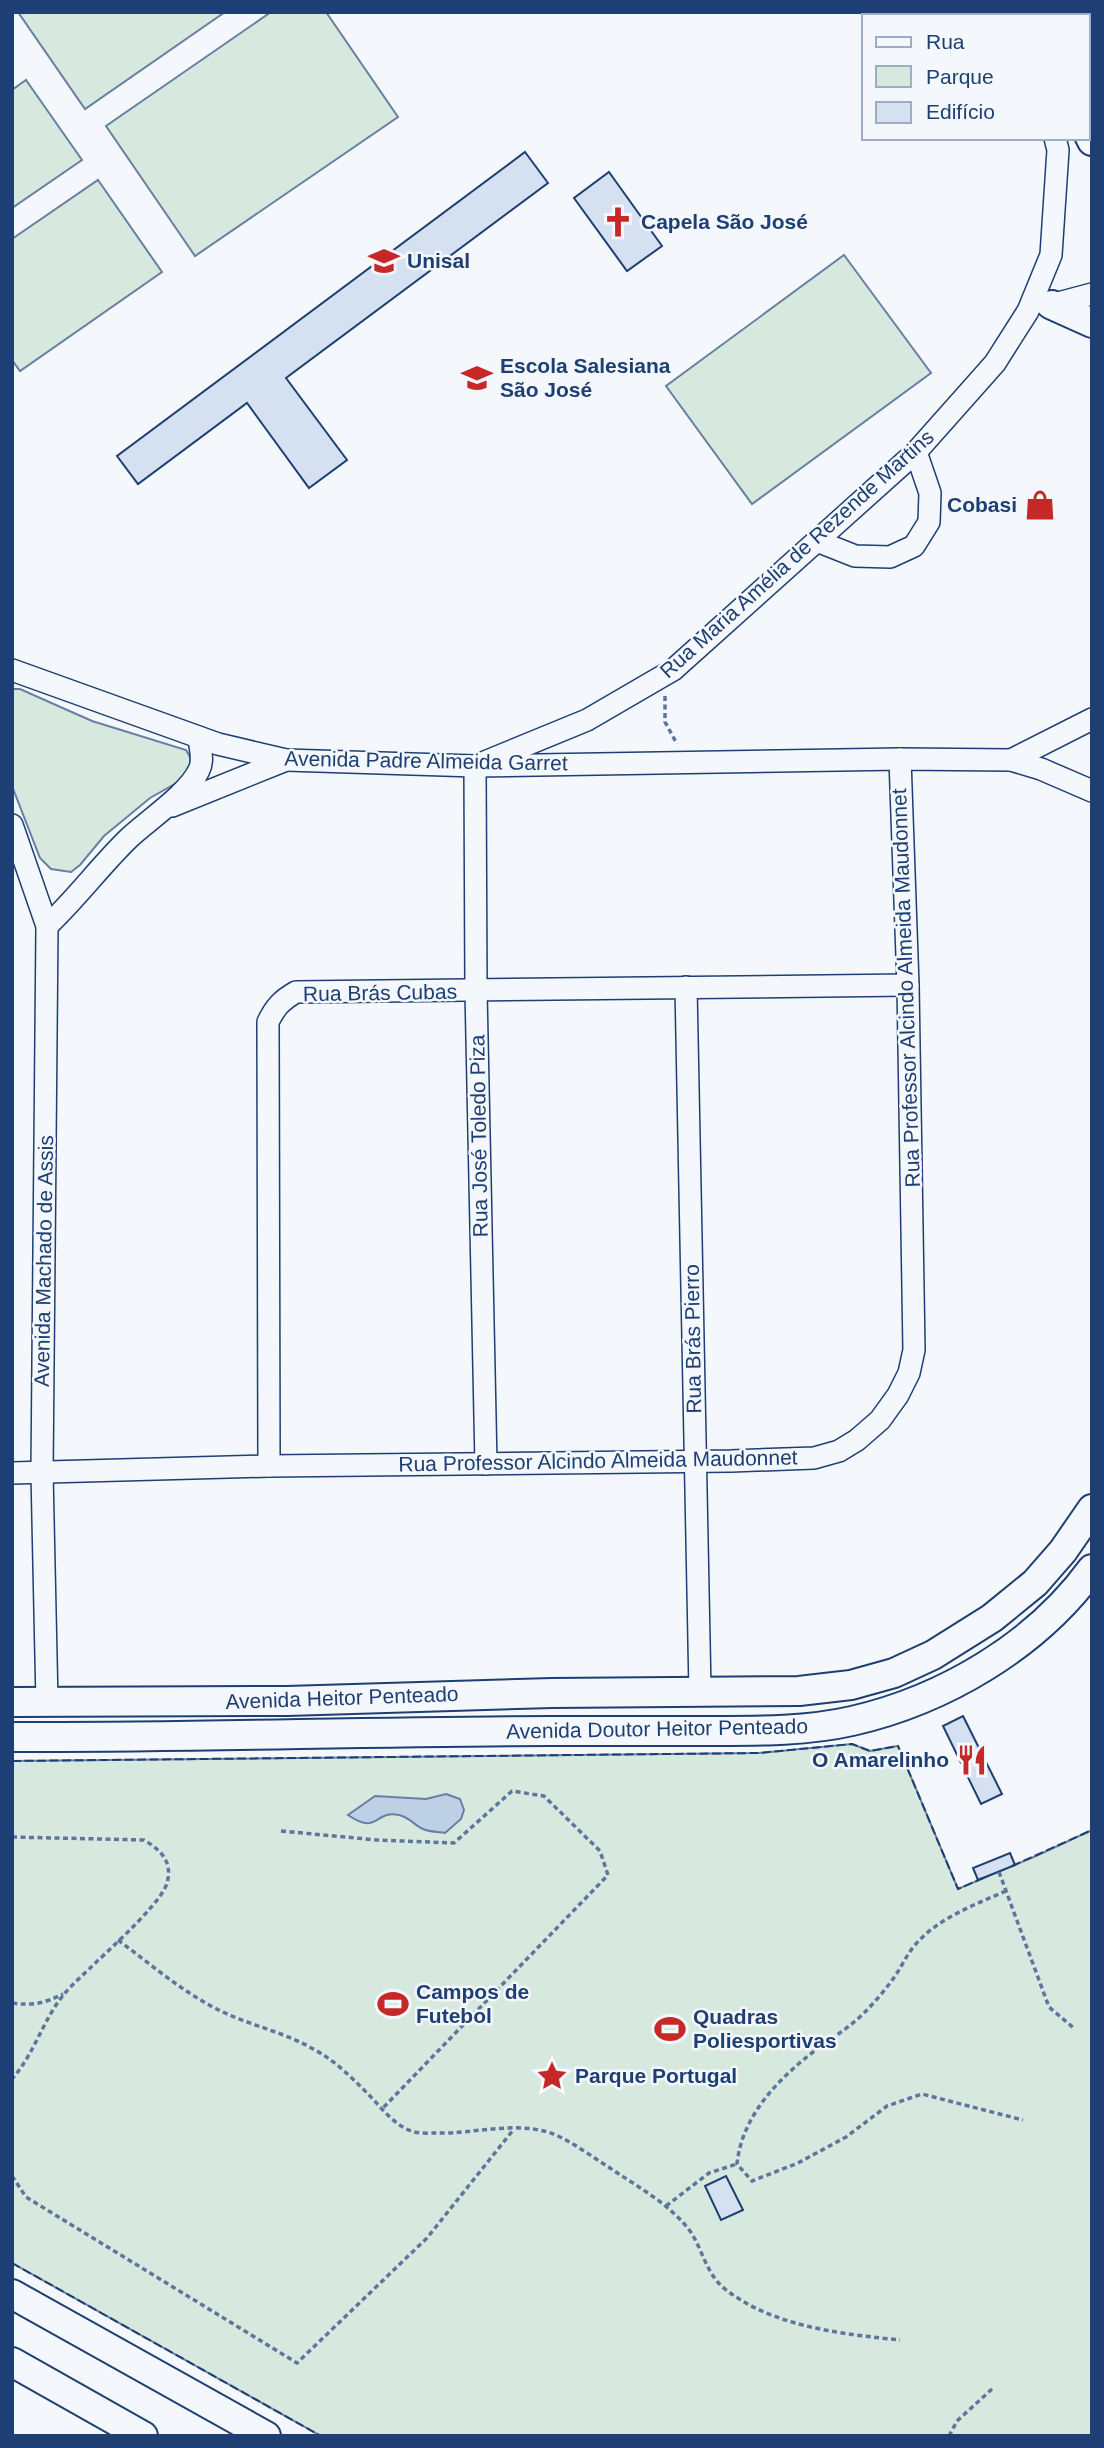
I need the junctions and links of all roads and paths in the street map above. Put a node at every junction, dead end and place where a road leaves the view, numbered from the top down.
1 (1056, 140) edge
2 (1092, 294) edge
3 (1040, 308) junction
4 (1092, 323) edge
5 (916, 452) junction
6 (817, 541) junction
7 (12, 670) edge
8 (664, 676) junction
9 (1092, 719) edge
10 (199, 738) junction
11 (900, 759) junction
12 (286, 760) junction
13 (1011, 761) junction
14 (687, 763) junction
15 (475, 766) junction
16 (1092, 791) edge
17 (164, 810) junction
18 (12, 825) edge
19 (47, 926) junction
20 (908, 985) junction
21 (686, 988) junction
22 (476, 991) junction
23 (696, 1462) junction
24 (486, 1464) junction
25 (269, 1466) junction
26 (12, 1473) edge
27 (42, 1473) junction
28 (1092, 1509) edge
29 (1092, 1569) edge
30 (700, 1691) junction
31 (672, 1692) joint
32 (12, 1702) edge
33 (47, 1703) junction
34 (382, 1734) joint
35 (12, 1737) edge
36 (281, 1831) dead end
37 (12, 1838) edge
38 (999, 1872) dead end
39 (1006, 1891) junction
40 (118, 1940) junction
41 (66, 1992) junction
42 (12, 2003) edge
43 (1075, 2029) dead end
44 (12, 2079) edge
45 (382, 2109) junction
46 (1023, 2120) dead end
47 (514, 2129) junction
48 (737, 2164) junction
49 (12, 2176) edge
50 (666, 2206) junction
51 (12, 2294) edge
52 (900, 2340) dead end
53 (12, 2362) edge
54 (992, 2389) dead end
55 (143, 2436) edge
56 (266, 2436) edge
57 (948, 2436) edge

1 - 3 street, Rua Maria Amélia de Rezende Martins
2 - 3 street
3 - 4 main road
3 - 5 street, Rua Maria Amélia de Rezende Martins
5 - 6 street, Rua Maria Amélia de Rezende Martins
5 - 6 street
6 - 8 street, Rua Maria Amélia de Rezende Martins
7 - 10 street, Avenida Padre Almeida Garret
8 - 14 path
8 - 15 street, Rua Maria Amélia de Rezende Martins
9 - 13 street, Avenida Padre Almeida Garret
10 - 12 street, Avenida Padre Almeida Garret
10 - 17 street
11 - 13 street, Avenida Padre Almeida Garret
11 - 14 street, Avenida Padre Almeida Garret
11 - 20 street, Rua Professor Alcindo Almeida Maudonnet
12 - 15 street, Avenida Padre Almeida Garret
12 - 17 street
13 - 16 street
14 - 15 street, Avenida Padre Almeida Garret
15 - 22 street, Rua José Toledo Piza
17 - 19 street
18 - 19 street, Avenida Machado de Assis
19 - 27 street, Avenida Machado de Assis
20 - 21 street, Rua Brás Cubas
20 - 23 street, Rua Professor Alcindo Almeida Maudonnet
21 - 22 street, Rua Brás Cubas
21 - 23 street, Rua Brás Pierro
22 - 24 street, Rua José Toledo Piza
22 - 25 street, Rua Brás Cubas
23 - 24 street, Rua Professor Alcindo Almeida Maudonnet
23 - 30 street, Rua Brás Pierro
24 - 25 street, Rua Professor Alcindo Almeida Maudonnet
25 - 27 street, Rua Professor Alcindo Almeida Maudonnet
26 - 27 street, Rua Professor Alcindo Almeida Maudonnet
27 - 33 street, Avenida Machado de Assis
28 - 30 main road, Avenida Doutor Heitor Penteado
29 - 34 main road, Avenida Doutor Heitor Penteado
30 - 31 main road, Avenida Doutor Heitor Penteado
31 - 33 main road, Avenida Heitor Penteado
32 - 33 main road, Avenida Heitor Penteado
34 - 35 main road, Avenida Heitor Penteado
36 - 45 path
37 - 40 path
38 - 39 path
39 - 43 path
39 - 48 path
40 - 41 path
40 - 45 path
41 - 42 path
41 - 44 path
45 - 47 path
46 - 48 path
47 - 49 path
47 - 50 path
48 - 50 path
50 - 52 path
51 - 56 main road
53 - 55 main road
54 - 57 path

